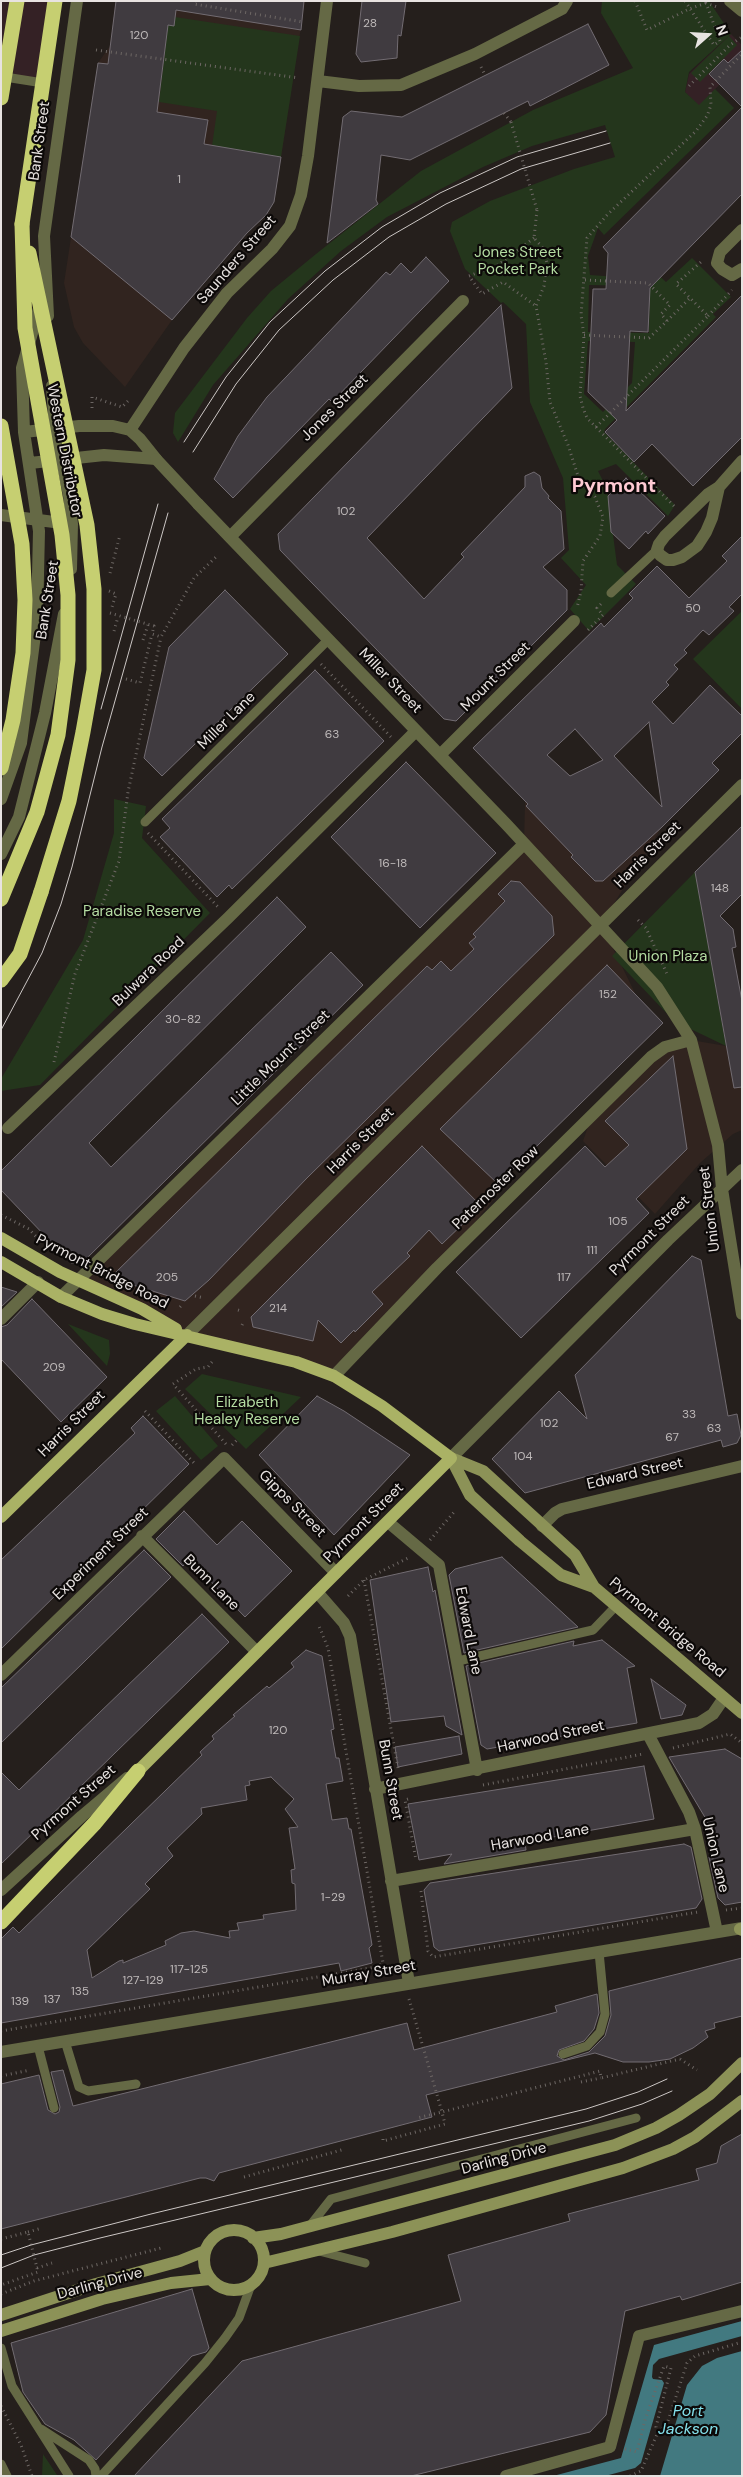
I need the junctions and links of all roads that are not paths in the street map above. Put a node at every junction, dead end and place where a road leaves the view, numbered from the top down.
1 (17, 1) edge
2 (55, 1) edge
3 (77, 1) edge
4 (327, 1) edge
5 (567, 1) edge
6 (727, 5) edge
7 (742, 11) edge
8 (5, 76) junction
9 (318, 81) junction
10 (43, 83) junction
11 (1, 98) edge
12 (22, 224) junction
13 (742, 230) edge
14 (742, 269) edge
15 (46, 286) junction
16 (463, 301) dead end
17 (1, 426) edge
18 (54, 428) junction
19 (130, 430) junction
20 (24, 432) junction
21 (62, 459) junction
22 (156, 460) junction
23 (742, 461) edge
24 (30, 463) junction
25 (1, 465) edge
26 (719, 487) junction
27 (4, 512) edge
28 (38, 520) junction
29 (72, 524) junction
30 (230, 538) junction
31 (657, 550) junction
32 (612, 594) road end
33 (574, 621) road end
34 (328, 640) junction
35 (416, 731) junction
36 (440, 755) junction
37 (1, 768) edge
38 (742, 785) edge
39 (1, 799) edge
40 (145, 822) road end
41 (524, 844) junction
42 (1, 854) edge
43 (1, 899) edge
44 (601, 924) junction
45 (1, 980) edge
46 (691, 1040) junction
47 (8, 1128) dead end
48 (742, 1170) edge
49 (722, 1189) junction
50 (1, 1238) edge
51 (1, 1262) edge
52 (76, 1280) junction
53 (38, 1282) junction
54 (61, 1297) junction
55 (742, 1314) edge
56 (1, 1319) edge
57 (187, 1335) junction
58 (334, 1376) junction
59 (227, 1453) joint
60 (451, 1458) junction
61 (742, 1466) edge
62 (1, 1518) edge
63 (388, 1522) junction
64 (542, 1526) junction
65 (142, 1536) junction
66 (336, 1573) junction
67 (594, 1587) junction
68 (317, 1592) junction
69 (616, 1606) junction
70 (258, 1652) junction
71 (458, 1661) junction
72 (1, 1675) edge
73 (724, 1698) junction
74 (742, 1713) edge
75 (648, 1734) junction
76 (477, 1770) junction
77 (138, 1771) junction
78 (375, 1789) junction
79 (695, 1829) junction
80 (391, 1880) junction
81 (1, 1890) edge
82 (1, 1922) edge
83 (741, 1929) edge
84 (716, 1932) junction
85 (599, 1952) junction
86 (407, 1984) junction
87 (65, 2041) junction
88 (38, 2046) junction
89 (1, 2052) edge
90 (563, 2054) dead end
91 (742, 2063) edge
92 (136, 2084) dead end
93 (742, 2101) edge
94 (54, 2108) dead end
95 (636, 2118) dead end
96 (309, 2227) junction
97 (254, 2238) junction
98 (205, 2251) junction
99 (315, 2251) junction
100 (365, 2262) dead end
101 (264, 2263) junction
102 (210, 2279) junction
103 (251, 2285) junction
104 (742, 2311) edge
105 (1, 2315) edge
106 (1, 2331) edge
107 (1, 2348) edge
108 (39, 2427) junction
109 (1, 2464) edge
110 (7, 2476) edge
111 (69, 2476) edge
112 (96, 2476) edge
113 (101, 2476) edge
114 (506, 2476) edge

1 - 8 highway
2 - 10 highway, Western Distributor
3 - 15 street, Bank Street
4 - 9 street, Saunders Street
5 - 9 street
6 - 7 street
8 - 10 lane
8 - 11 highway
9 - 19 street, Saunders Street
10 - 12 highway, Western Distributor
12 - 43 highway, Western Distributor, bridge
12 - 45 highway, bridge
13 - 14 street
15 - 18 street, Bank Street
15 - 20 street, Bank Street
16 - 30 street, Jones Street
17 - 37 highway, bridge
18 - 19 street
18 - 20 street
18 - 21 street, Bank Street
19 - 22 street, Miller Street
20 - 24 street, Bank Street
21 - 22 street
21 - 24 street
21 - 29 street, Bank Street
22 - 30 street, Miller Street, bridge
23 - 26 street
24 - 25 lane
24 - 28 street, Bank Street
26 - 31 street
26 - 31 street
27 - 28 street
28 - 29 street
28 - 39 street, Bank Street
29 - 42 street, Bank Street
30 - 34 street, Miller Street
31 - 32 lane
33 - 36 street, Mount Street
34 - 35 street, Miller Street
34 - 40 lane, Miller Lane
35 - 36 street, Miller Street
35 - 47 street, Bulwara Road
36 - 41 street, Miller Street
38 - 44 street, Harris Street
41 - 44 street, Miller Street
41 - 52 street, Little Mount Street
44 - 46 street, Union Street
44 - 57 street, Harris Street
46 - 49 street, Union Street
46 - 58 street, Paternoster Row
48 - 49 street, Pyrmont Street
49 - 55 street, Union Street
49 - 60 street, Pyrmont Street
50 - 52 main road, Pyrmont Bridge Road
51 - 53 main road, Pyrmont Bridge Road
52 - 54 street, Little Mount Street
52 - 57 main road, Pyrmont Bridge Road
53 - 54 main road, Pyrmont Bridge Road
53 - 56 street
54 - 57 main road, Pyrmont Bridge Road
57 - 58 main road, Pyrmont Bridge Road
57 - 62 main road, Harris Street
58 - 60 main road, Pyrmont Bridge Road
59 - 65 street, Experiment Street
59 - 66 street, Gipps Street
60 - 63 main road, Pyrmont Street
60 - 64 street, Pyrmont Bridge Road
60 - 67 street, Pyrmont Bridge Road
61 - 64 street, Edward Street
63 - 66 main road, Pyrmont Street
63 - 71 street, Edward Lane
64 - 67 street, Pyrmont Bridge Road
65 - 70 street, Bunn Lane
65 - 72 street, Experiment Street
66 - 68 main road, Pyrmont Street
67 - 69 street, Pyrmont Bridge Road
68 - 70 main road, Pyrmont Street
68 - 78 street, Bunn Street
69 - 71 lane
69 - 73 street, Pyrmont Bridge Road
70 - 77 main road, Pyrmont Street
71 - 76 street, Edward Lane
73 - 74 street, Pyrmont Bridge Road
73 - 75 street, Harwood Street
75 - 76 street, Harwood Street
75 - 79 street, Union Lane
76 - 78 street, Harwood Street
77 - 81 street, Pyrmont Street
77 - 82 highway
78 - 80 street, Bunn Street
79 - 80 street, Harwood Lane
79 - 84 street, Union Lane
80 - 86 street, Bunn Street
83 - 84 street, Murray Street
84 - 85 street, Murray Street
85 - 86 street, Murray Street
85 - 90 lane
86 - 87 street, Murray Street
87 - 88 street, Murray Street
87 - 92 lane
88 - 89 street, Murray Street
88 - 94 lane
91 - 96 street, Darling Drive
93 - 99 street
95 - 96 lane
96 - 97 street, Darling Drive
97 - 98 street
97 - 101 street
98 - 102 street
98 - 105 street, Darling Drive
99 - 100 lane
99 - 101 street
101 - 103 street
102 - 103 street
102 - 106 street, Darling Drive
103 - 113 lane
104 - 114 street
107 - 108 lane
108 - 111 lane
108 - 112 lane
109 - 110 lane

